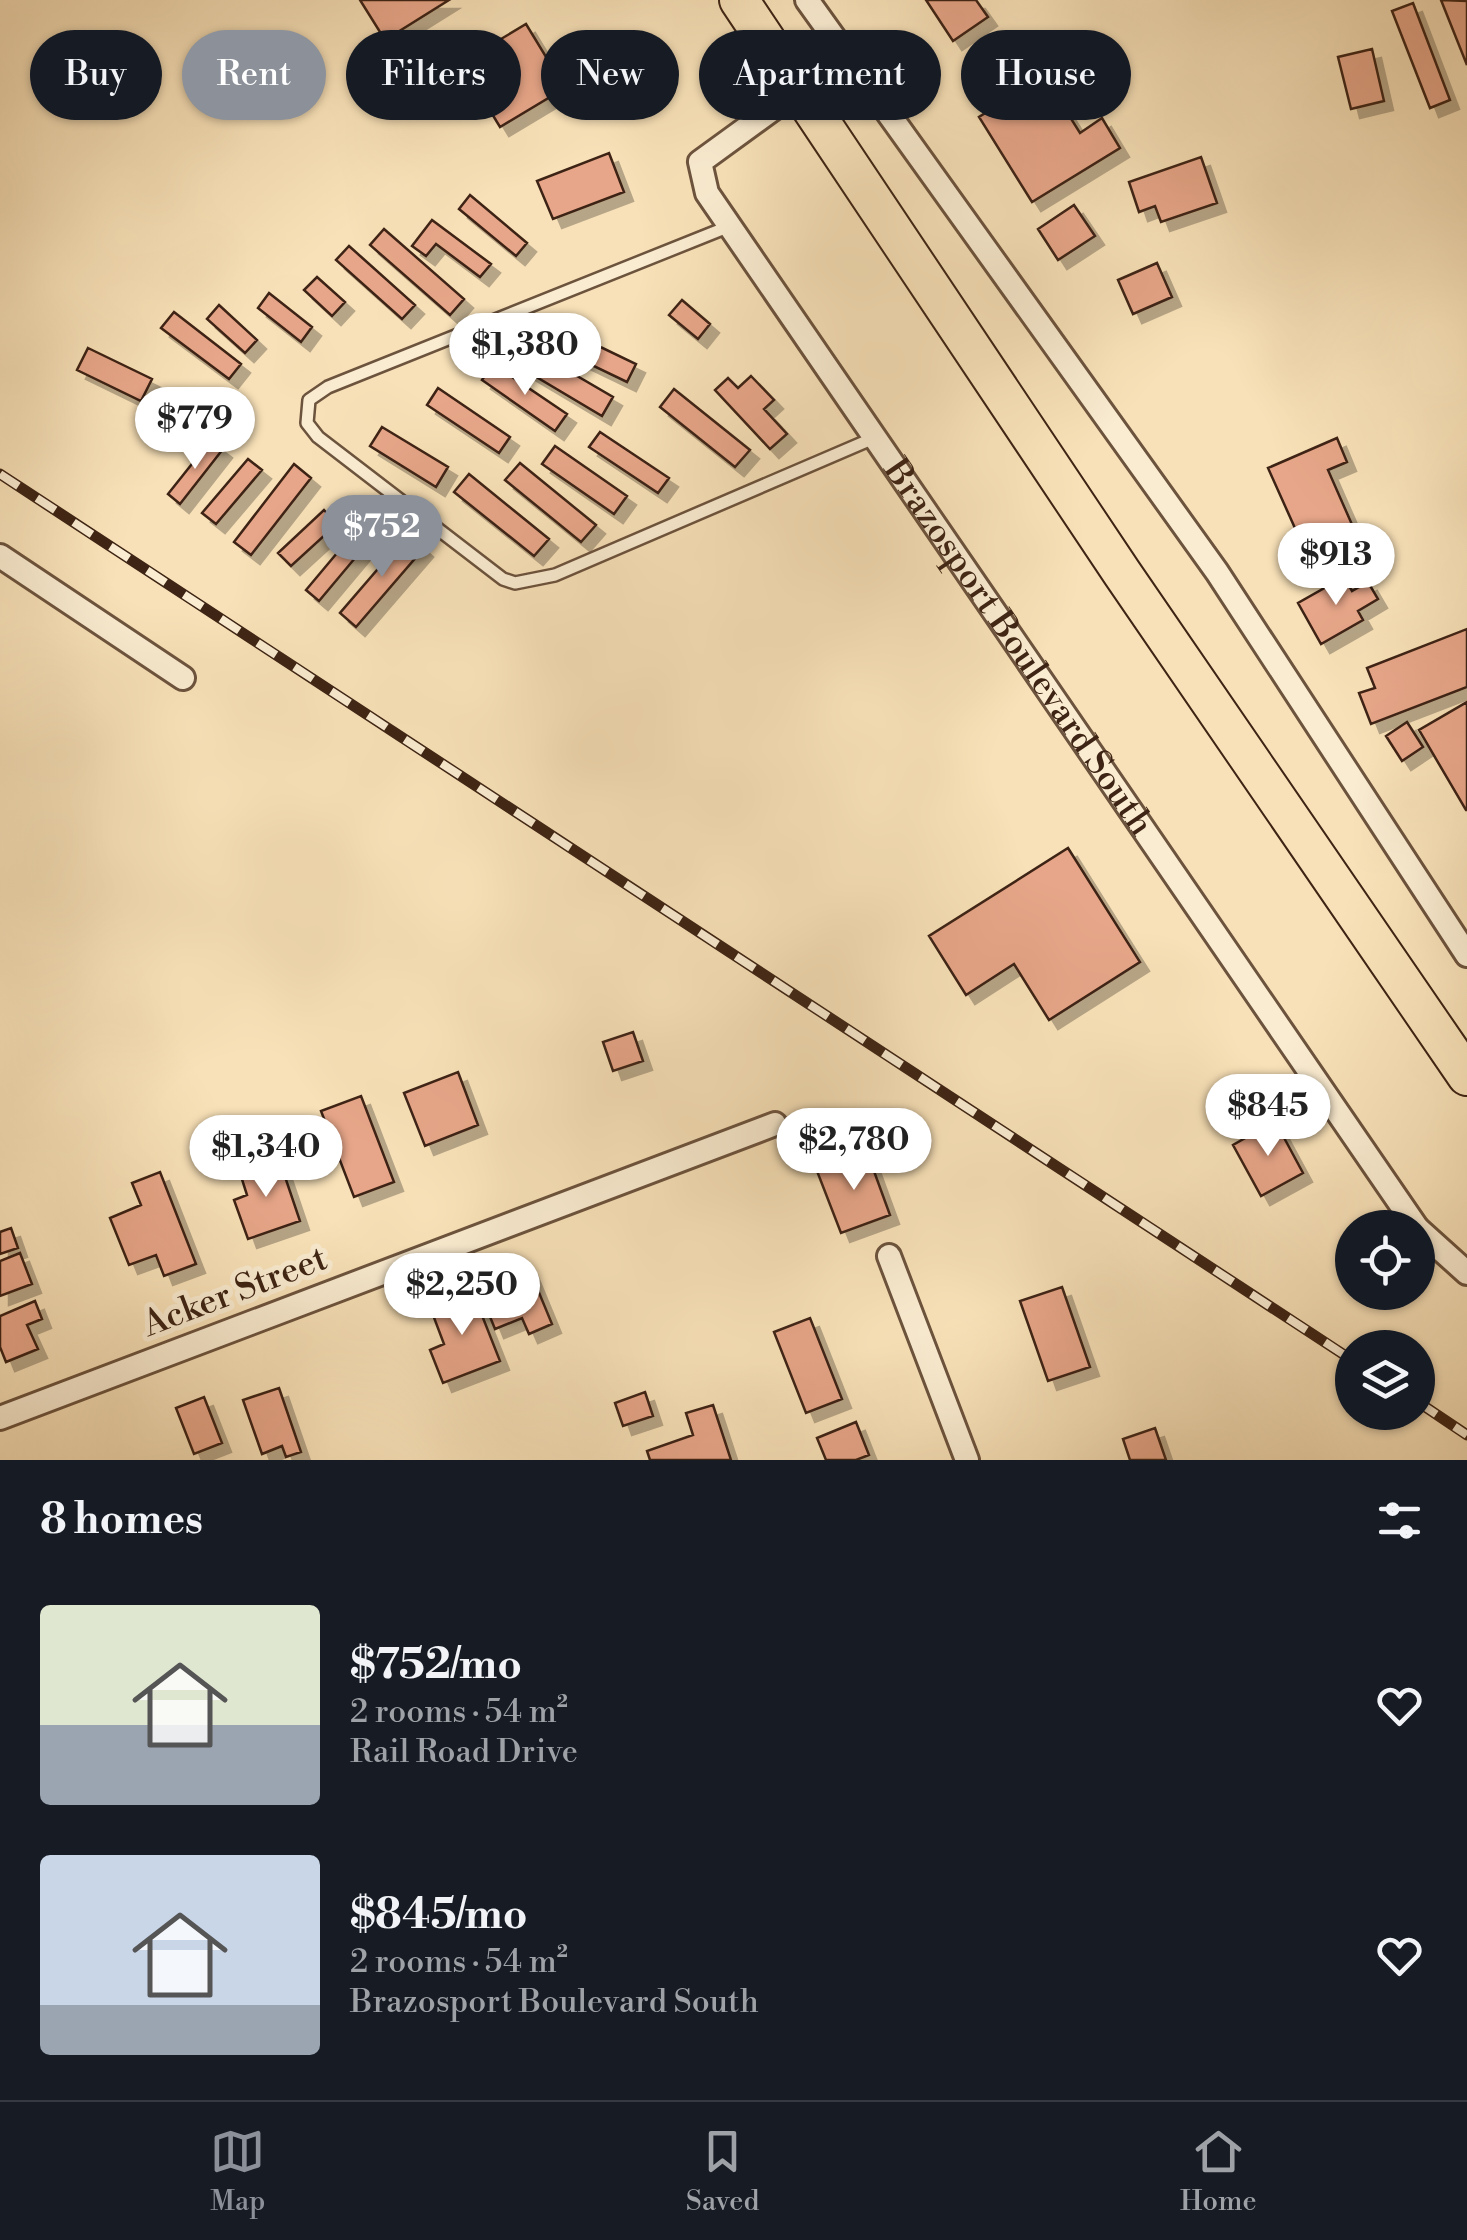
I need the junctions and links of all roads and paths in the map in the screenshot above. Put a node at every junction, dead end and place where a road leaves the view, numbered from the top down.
1 (738, 0) edge
2 (806, 0) edge
3 (758, 30) edge
4 (758, 120) edge
5 (819, 120) edge
6 (730, 226) junction
7 (874, 438) junction
8 (0, 556) edge
9 (183, 678) dead end
10 (1467, 910) edge
11 (1444, 920) junction
12 (1467, 955) edge
13 (1467, 1076) edge
14 (776, 1124) dead end
15 (1405, 1210) edge
16 (1435, 1244) edge
17 (890, 1256) dead end
18 (1467, 1273) edge
19 (0, 1418) edge
20 (966, 1460) edge

1 - 3 main road
2 - 11 street
4 - 6 street, Brazosport Boulevard South
5 - 13 main road
6 - 7 street, Brazosport Boulevard South
6 - 7 lane
7 - 15 street, Brazosport Boulevard South
8 - 9 street
10 - 11 street
11 - 12 street
14 - 19 street, Acker Street
16 - 18 street, Brazosport Boulevard South
17 - 20 street

